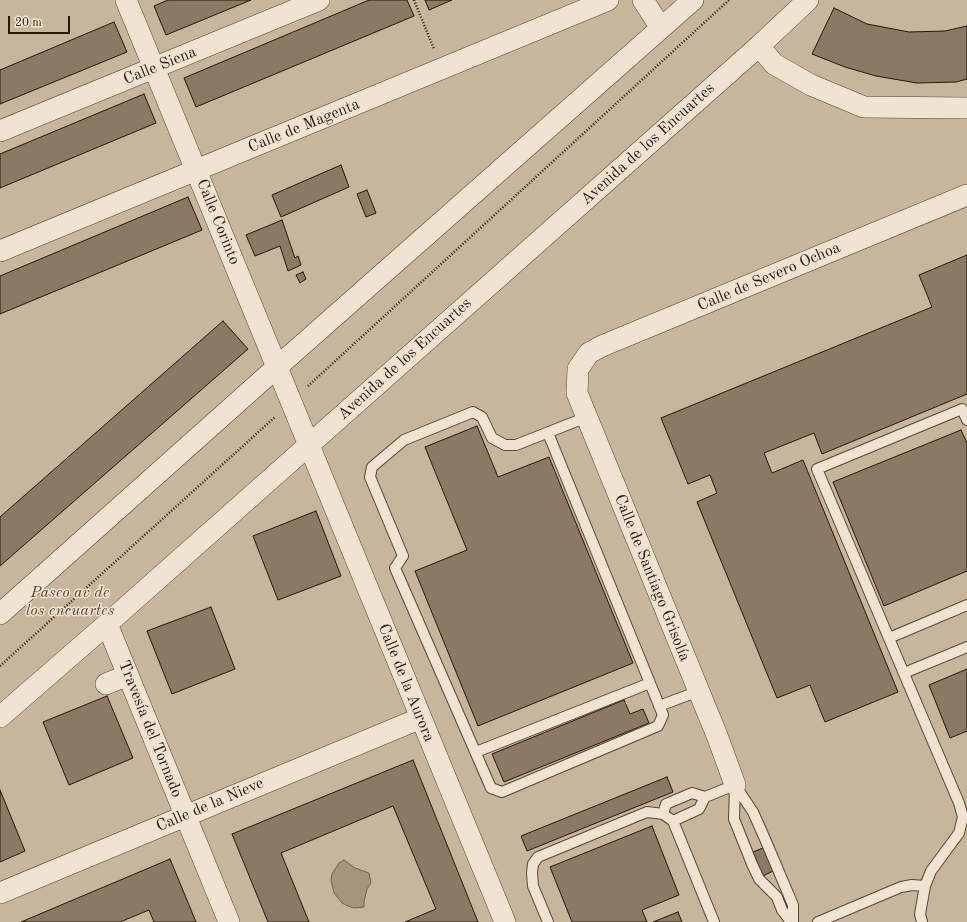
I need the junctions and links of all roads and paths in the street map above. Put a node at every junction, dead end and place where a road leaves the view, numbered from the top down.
1 (126, 0) edge
2 (319, 0) edge
3 (414, 0) edge
4 (608, 0) edge
5 (644, 0) edge
6 (693, 0) edge
7 (729, 0) edge
8 (808, 0) edge
9 (661, 28) junction
10 (759, 46) junction
11 (434, 49) dead end
12 (154, 68) junction
13 (967, 108) edge
14 (0, 131) edge
15 (196, 170) junction
16 (967, 195) edge
17 (0, 251) edge
18 (277, 367) junction
19 (578, 369) joint
20 (291, 402) junction
21 (586, 417) junction
22 (967, 420) edge
23 (548, 433) junction
24 (309, 444) junction
25 (967, 605) edge
26 (0, 614) edge
27 (107, 624) junction
28 (889, 638) junction
29 (967, 647) edge
30 (0, 666) edge
31 (904, 673) junction
32 (128, 675) junction
33 (650, 683) junction
34 (106, 684) dead end
35 (699, 690) junction
36 (659, 706) junction
37 (0, 717) edge
38 (421, 718) junction
39 (476, 752) junction
40 (735, 785) junction
41 (705, 797) junction
42 (663, 814) junction
43 (185, 816) junction
44 (673, 821) junction
45 (925, 886) junction
46 (0, 893) edge
47 (229, 922) edge
48 (505, 922) edge
49 (548, 922) edge
50 (714, 922) edge
51 (792, 922) edge
52 (818, 922) edge
53 (922, 922) edge

1 - 12 street, Calle Corinto
2 - 12 street, Calle Siena
3 - 11 path
4 - 15 street, Calle de Magenta
5 - 9 street
6 - 9 street
7 - 20 path
8 - 10 street, Avenida de los Encuartes
9 - 18 street
10 - 13 street
10 - 24 street, Avenida de los Encuartes
12 - 14 street, Calle Siena
12 - 15 street, Calle Corinto
15 - 17 street, Calle de Magenta
15 - 18 street, Calle Corinto
16 - 19 street, Calle de Severo Ochoa
18 - 20 street, Calle Corinto
18 - 26 street
19 - 21 street, Calle de Santiago Grisolía
20 - 24 street, Calle Corinto
20 - 30 path
21 - 23 lane
21 - 35 street, Calle de Santiago Grisolía
22 - 28 lane
23 - 33 lane
23 - 39 lane
24 - 27 street, Avenida de los Encuartes
24 - 38 street, Calle de la Aurora
25 - 28 lane
27 - 32 street, Travesía del Tornado
27 - 37 street, Avenida de los Encuartes
28 - 31 lane
29 - 31 lane
31 - 45 lane
32 - 34 street
32 - 43 street, Travesía del Tornado
33 - 36 lane
33 - 39 lane
35 - 36 lane
35 - 40 street, Calle de Santiago Grisolía
36 - 39 lane
38 - 43 street, Calle de la Nieve
38 - 48 street, Calle de la Aurora
40 - 41 lane
40 - 51 lane
40 - 51 lane
41 - 42 lane
41 - 44 lane
42 - 44 lane
42 - 49 lane
43 - 46 street, Calle de la Nieve
43 - 47 street, Travesía del Tornado
44 - 50 lane
45 - 52 lane
45 - 53 lane

